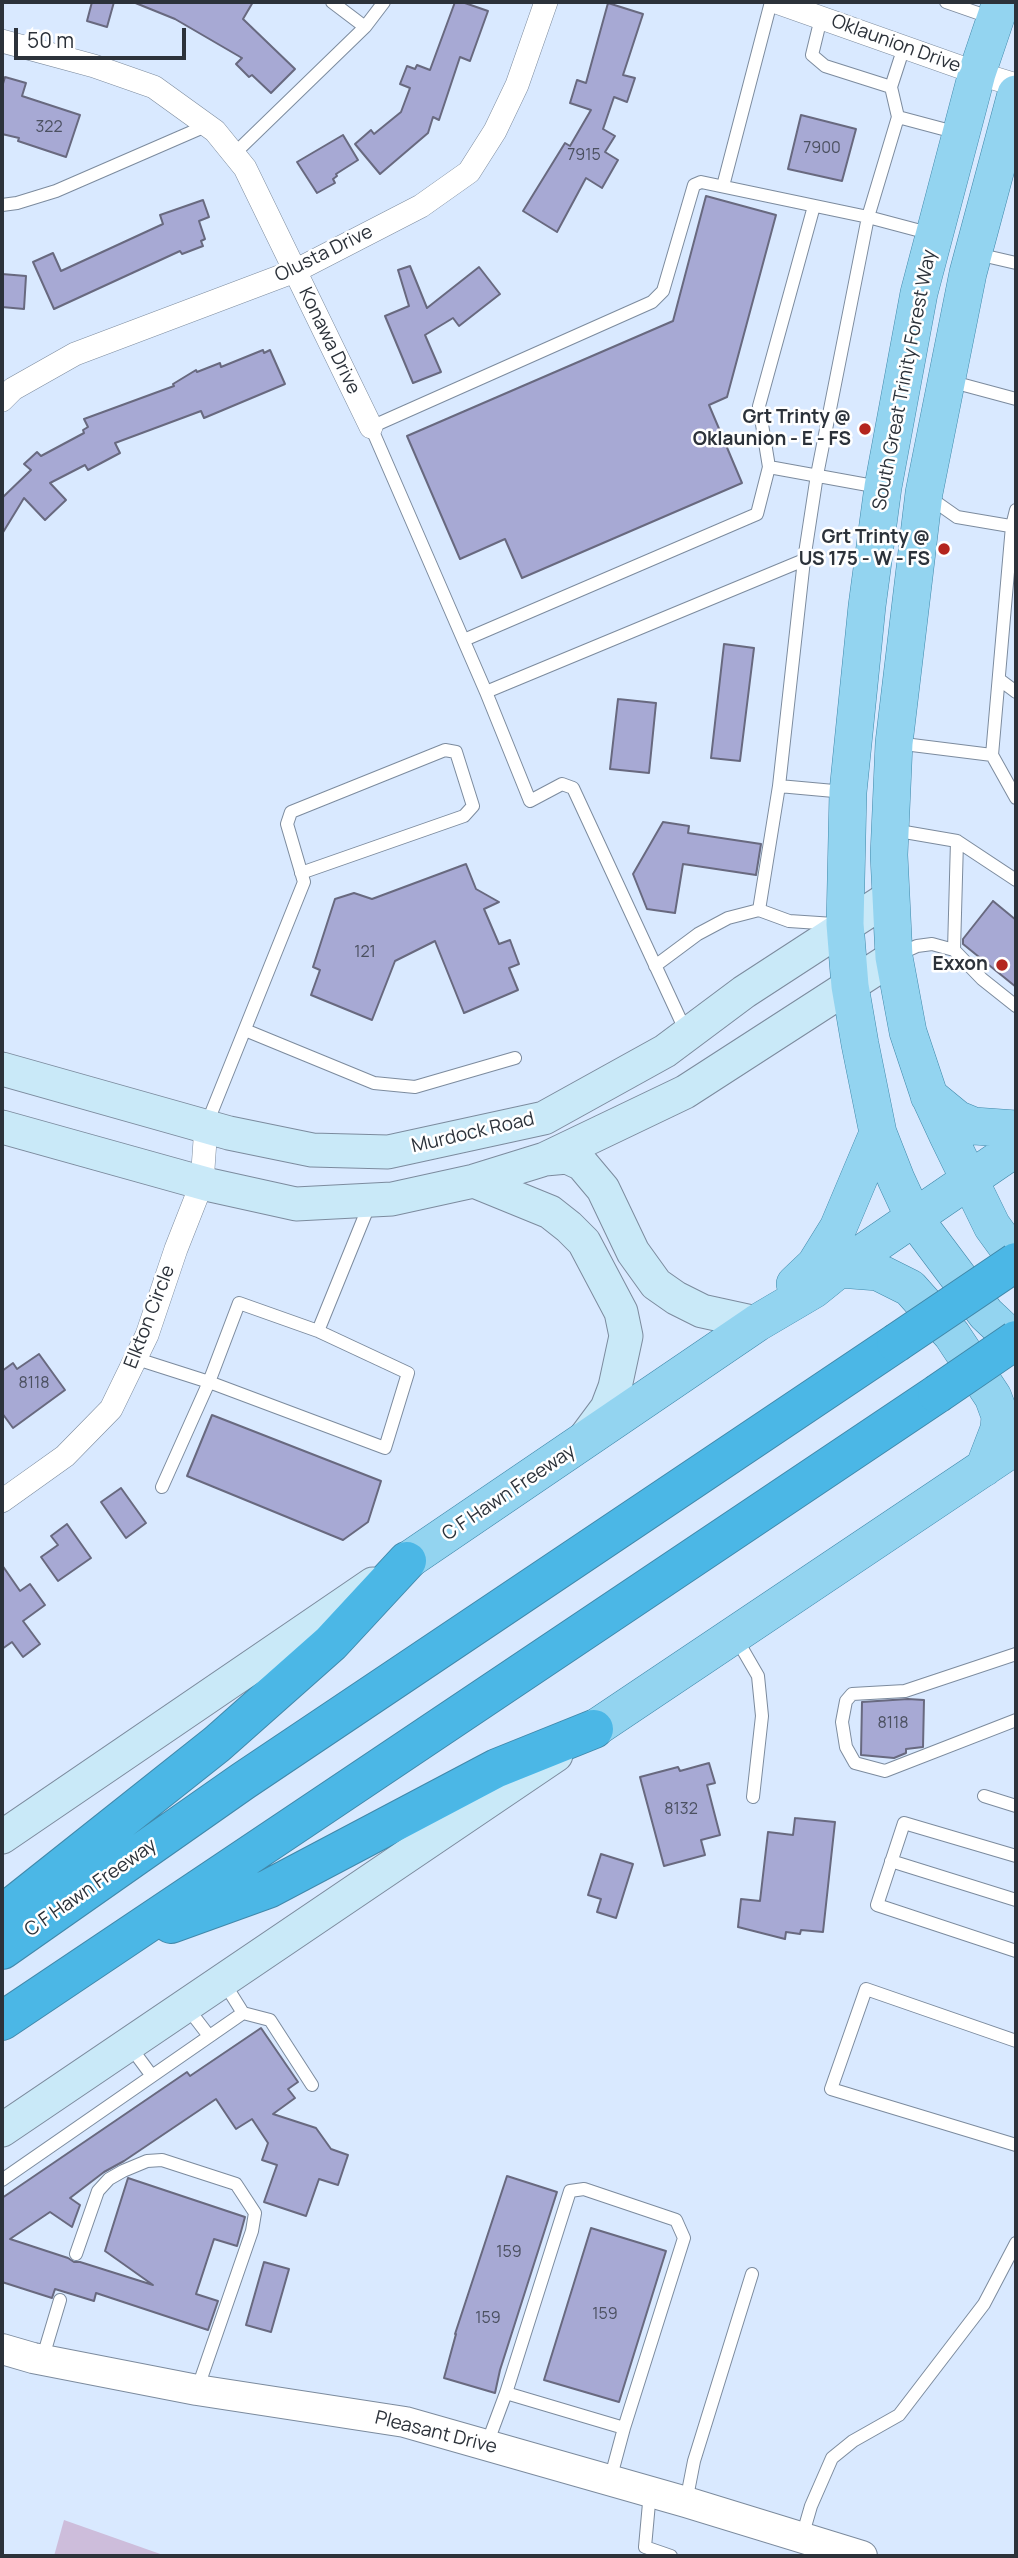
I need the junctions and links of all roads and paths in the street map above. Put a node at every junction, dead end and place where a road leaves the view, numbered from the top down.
1 (332, 2) edge
2 (384, 2) edge
3 (546, 2) edge
4 (773, 2) edge
5 (946, 2) edge
6 (998, 11) edge
7 (821, 18) junction
8 (365, 27) junction
9 (2, 41) edge
10 (904, 47) junction
11 (977, 73) junction
12 (1016, 85) edge
13 (891, 88) junction
14 (1016, 94) edge
15 (898, 117) junction
16 (208, 125) junction
17 (961, 133) junction
18 (234, 154) junction
19 (723, 186) junction
20 (2, 205) edge
21 (814, 206) junction
22 (868, 217) junction
23 (933, 235) junction
24 (973, 253) junction
25 (1016, 263) edge
26 (295, 271) junction
27 (946, 380) junction
28 (6, 392) edge
29 (1016, 399) edge
30 (371, 427) junction
31 (768, 467) junction
32 (817, 475) junction
33 (883, 487) junction
34 (924, 494) junction
35 (1016, 510) edge
36 (1014, 526) edge
37 (804, 560) junction
38 (464, 640) junction
39 (1000, 680) junction
40 (486, 692) junction
41 (1016, 692) edge
42 (894, 743) junction
43 (992, 755) junction
44 (779, 786) junction
45 (848, 792) junction
46 (1016, 798) edge
47 (890, 830) junction
48 (957, 841) junction
49 (302, 873) junction
50 (1016, 880) edge
51 (890, 897) junction
52 (759, 910) junction
53 (845, 924) junction
54 (954, 950) junction
55 (894, 957) junction
56 (655, 966) junction
57 (850, 986) junction
58 (1016, 1006) edge
59 (245, 1030) junction
60 (687, 1034) junction
61 (515, 1058) dead end
62 (2, 1069) edge
63 (929, 1095) junction
64 (206, 1126) junction
65 (2, 1127) edge
66 (1016, 1129) edge
67 (493, 1130) junction
68 (878, 1133) junction
69 (1016, 1148) edge
70 (545, 1158) junction
71 (474, 1181) junction
72 (970, 1181) junction
73 (202, 1183) junction
74 (371, 1200) junction
75 (914, 1218) junction
76 (1016, 1260) edge
77 (839, 1269) junction
78 (757, 1324) junction
79 (318, 1331) junction
80 (1016, 1341) edge
81 (137, 1359) junction
82 (209, 1382) junction
83 (580, 1445) junction
84 (1016, 1446) edge
85 (1000, 1462) edge
86 (162, 1488) dead end
87 (2, 1501) edge
88 (407, 1561) junction
89 (734, 1635) junction
90 (1016, 1654) edge
91 (1016, 1720) edge
92 (594, 1729) junction
93 (984, 1796) dead end
94 (753, 1797) dead end
95 (1016, 1806) edge
96 (2, 1837) edge
97 (1016, 1856) edge
98 (891, 1861) junction
99 (1016, 1900) edge
100 (2, 1920) edge
101 (115, 1944) junction
102 (2, 1950) edge
103 (1016, 1951) edge
104 (222, 1981) junction
105 (185, 2006) junction
106 (243, 2013) junction
107 (2, 2021) edge
108 (209, 2036) junction
109 (1016, 2041) edge
110 (128, 2044) junction
111 (152, 2076) junction
112 (312, 2085) dead end
113 (2, 2130) edge
114 (1016, 2145) edge
115 (2, 2180) edge
116 (1016, 2242) edge
117 (76, 2254) dead end
118 (752, 2274) dead end
119 (60, 2300) dead end
120 (2, 2349) edge
121 (42, 2360) junction
122 (197, 2390) junction
123 (506, 2393) junction
124 (624, 2428) junction
125 (486, 2444) junction
126 (610, 2480) junction
127 (650, 2492) junction
128 (686, 2502) junction
129 (802, 2538) junction
130 (849, 2554) edge
131 (671, 2556) edge

1 - 8 lane
2 - 8 lane
3 - 26 street, Olusta Drive
4 - 7 street, Oklaunion Drive
4 - 19 lane
5 - 6 lane
6 - 11 main road, South Great Trinity Forest Way
7 - 10 street, Oklaunion Drive
7 - 13 lane
8 - 18 lane
9 - 16 street, Konawa Drive
10 - 11 street, Oklaunion Drive
10 - 13 lane
11 - 12 street, Oklaunion Drive
11 - 17 main road, South Great Trinity Forest Way
13 - 15 lane
14 - 24 main road, South Great Trinity Forest Way
15 - 17 lane
15 - 22 lane
16 - 18 street, Konawa Drive
16 - 20 lane
17 - 23 main road, South Great Trinity Forest Way
18 - 26 street, Konawa Drive
19 - 21 lane
19 - 30 lane
21 - 22 lane
21 - 31 lane
22 - 23 lane
22 - 32 lane
23 - 33 main road, South Great Trinity Forest Way
24 - 25 lane
24 - 27 main road, South Great Trinity Forest Way
26 - 28 street, Olusta Drive
26 - 30 street, Konawa Drive
27 - 29 lane
27 - 34 main road, South Great Trinity Forest Way
30 - 38 lane
31 - 32 lane
31 - 38 lane
32 - 33 lane
32 - 37 lane
33 - 34 main road
33 - 45 main road, South Great Trinity Forest Way
34 - 36 lane
34 - 42 main road, South Great Trinity Forest Way
35 - 36 lane
36 - 39 lane
37 - 40 lane
37 - 44 lane
38 - 40 lane
39 - 41 lane
39 - 43 lane
40 - 56 lane
42 - 43 lane
42 - 47 main road, South Great Trinity Forest Way
43 - 46 lane
44 - 45 lane
44 - 52 lane
45 - 53 main road, South Great Trinity Forest Way
47 - 48 lane
47 - 51 main road, South Great Trinity Forest Way
48 - 50 lane
48 - 54 lane
49 - 49 lane
49 - 59 lane
51 - 53 main road, Murdock Road
51 - 55 main road, South Great Trinity Forest Way
52 - 53 lane
52 - 56 lane
53 - 57 main road, South Great Trinity Forest Way
53 - 60 main road, Murdock Road
54 - 55 lane
54 - 58 lane
55 - 57 main road
55 - 63 main road, South Great Trinity Forest Way
56 - 60 lane
57 - 68 main road, South Great Trinity Forest Way
57 - 70 main road
59 - 61 lane
59 - 64 lane
60 - 67 main road, Murdock Road
62 - 64 main road, Murdock Road
63 - 66 main road
63 - 72 main road, South Great Trinity Forest Way
64 - 67 main road, Murdock Road
64 - 73 street, Elkton Circle
65 - 73 main road
67 - 70 main road
68 - 75 main road, South Great Trinity Forest Way
68 - 78 main road
69 - 72 main road, C F Hawn Freeway
70 - 71 main road
70 - 78 main road
71 - 74 main road
71 - 83 main road
72 - 75 main road, C F Hawn Freeway
72 - 76 main road, South Great Trinity Forest Way
73 - 74 main road
73 - 81 street, Elkton Circle
74 - 79 lane
75 - 77 main road, C F Hawn Freeway
75 - 80 main road, South Great Trinity Forest Way
76 - 102 highway, C F Hawn Freeway, bridge
77 - 78 main road, C F Hawn Freeway
77 - 85 main road
78 - 83 main road, C F Hawn Freeway
79 - 82 lane
79 - 82 lane
80 - 101 highway, bridge
81 - 82 lane
81 - 87 street, Elkton Circle
82 - 86 lane
83 - 88 main road, C F Hawn Freeway
84 - 85 main road
85 - 89 main road
88 - 96 main road, C F Hawn Freeway
88 - 100 highway
89 - 92 main road
89 - 94 lane
90 - 91 lane
92 - 101 highway
92 - 104 main road
93 - 95 lane
97 - 98 lane
98 - 99 lane
98 - 103 lane
101 - 107 highway
104 - 105 main road
104 - 106 lane
105 - 108 lane
105 - 110 main road
106 - 108 lane
106 - 112 lane
108 - 111 lane
109 - 114 lane
110 - 111 lane
110 - 113 main road
111 - 115 lane
116 - 129 lane
117 - 122 lane
118 - 128 lane
119 - 121 lane
120 - 121 street, Pleasant Drive
121 - 122 street, Pleasant Drive
122 - 125 street, Pleasant Drive
123 - 124 lane
123 - 124 lane
123 - 125 lane
124 - 126 lane
125 - 126 street, Pleasant Drive
126 - 127 street, Pleasant Drive
127 - 128 street, Pleasant Drive
127 - 131 lane
128 - 129 street, Pleasant Drive
129 - 130 street, Pleasant Drive

